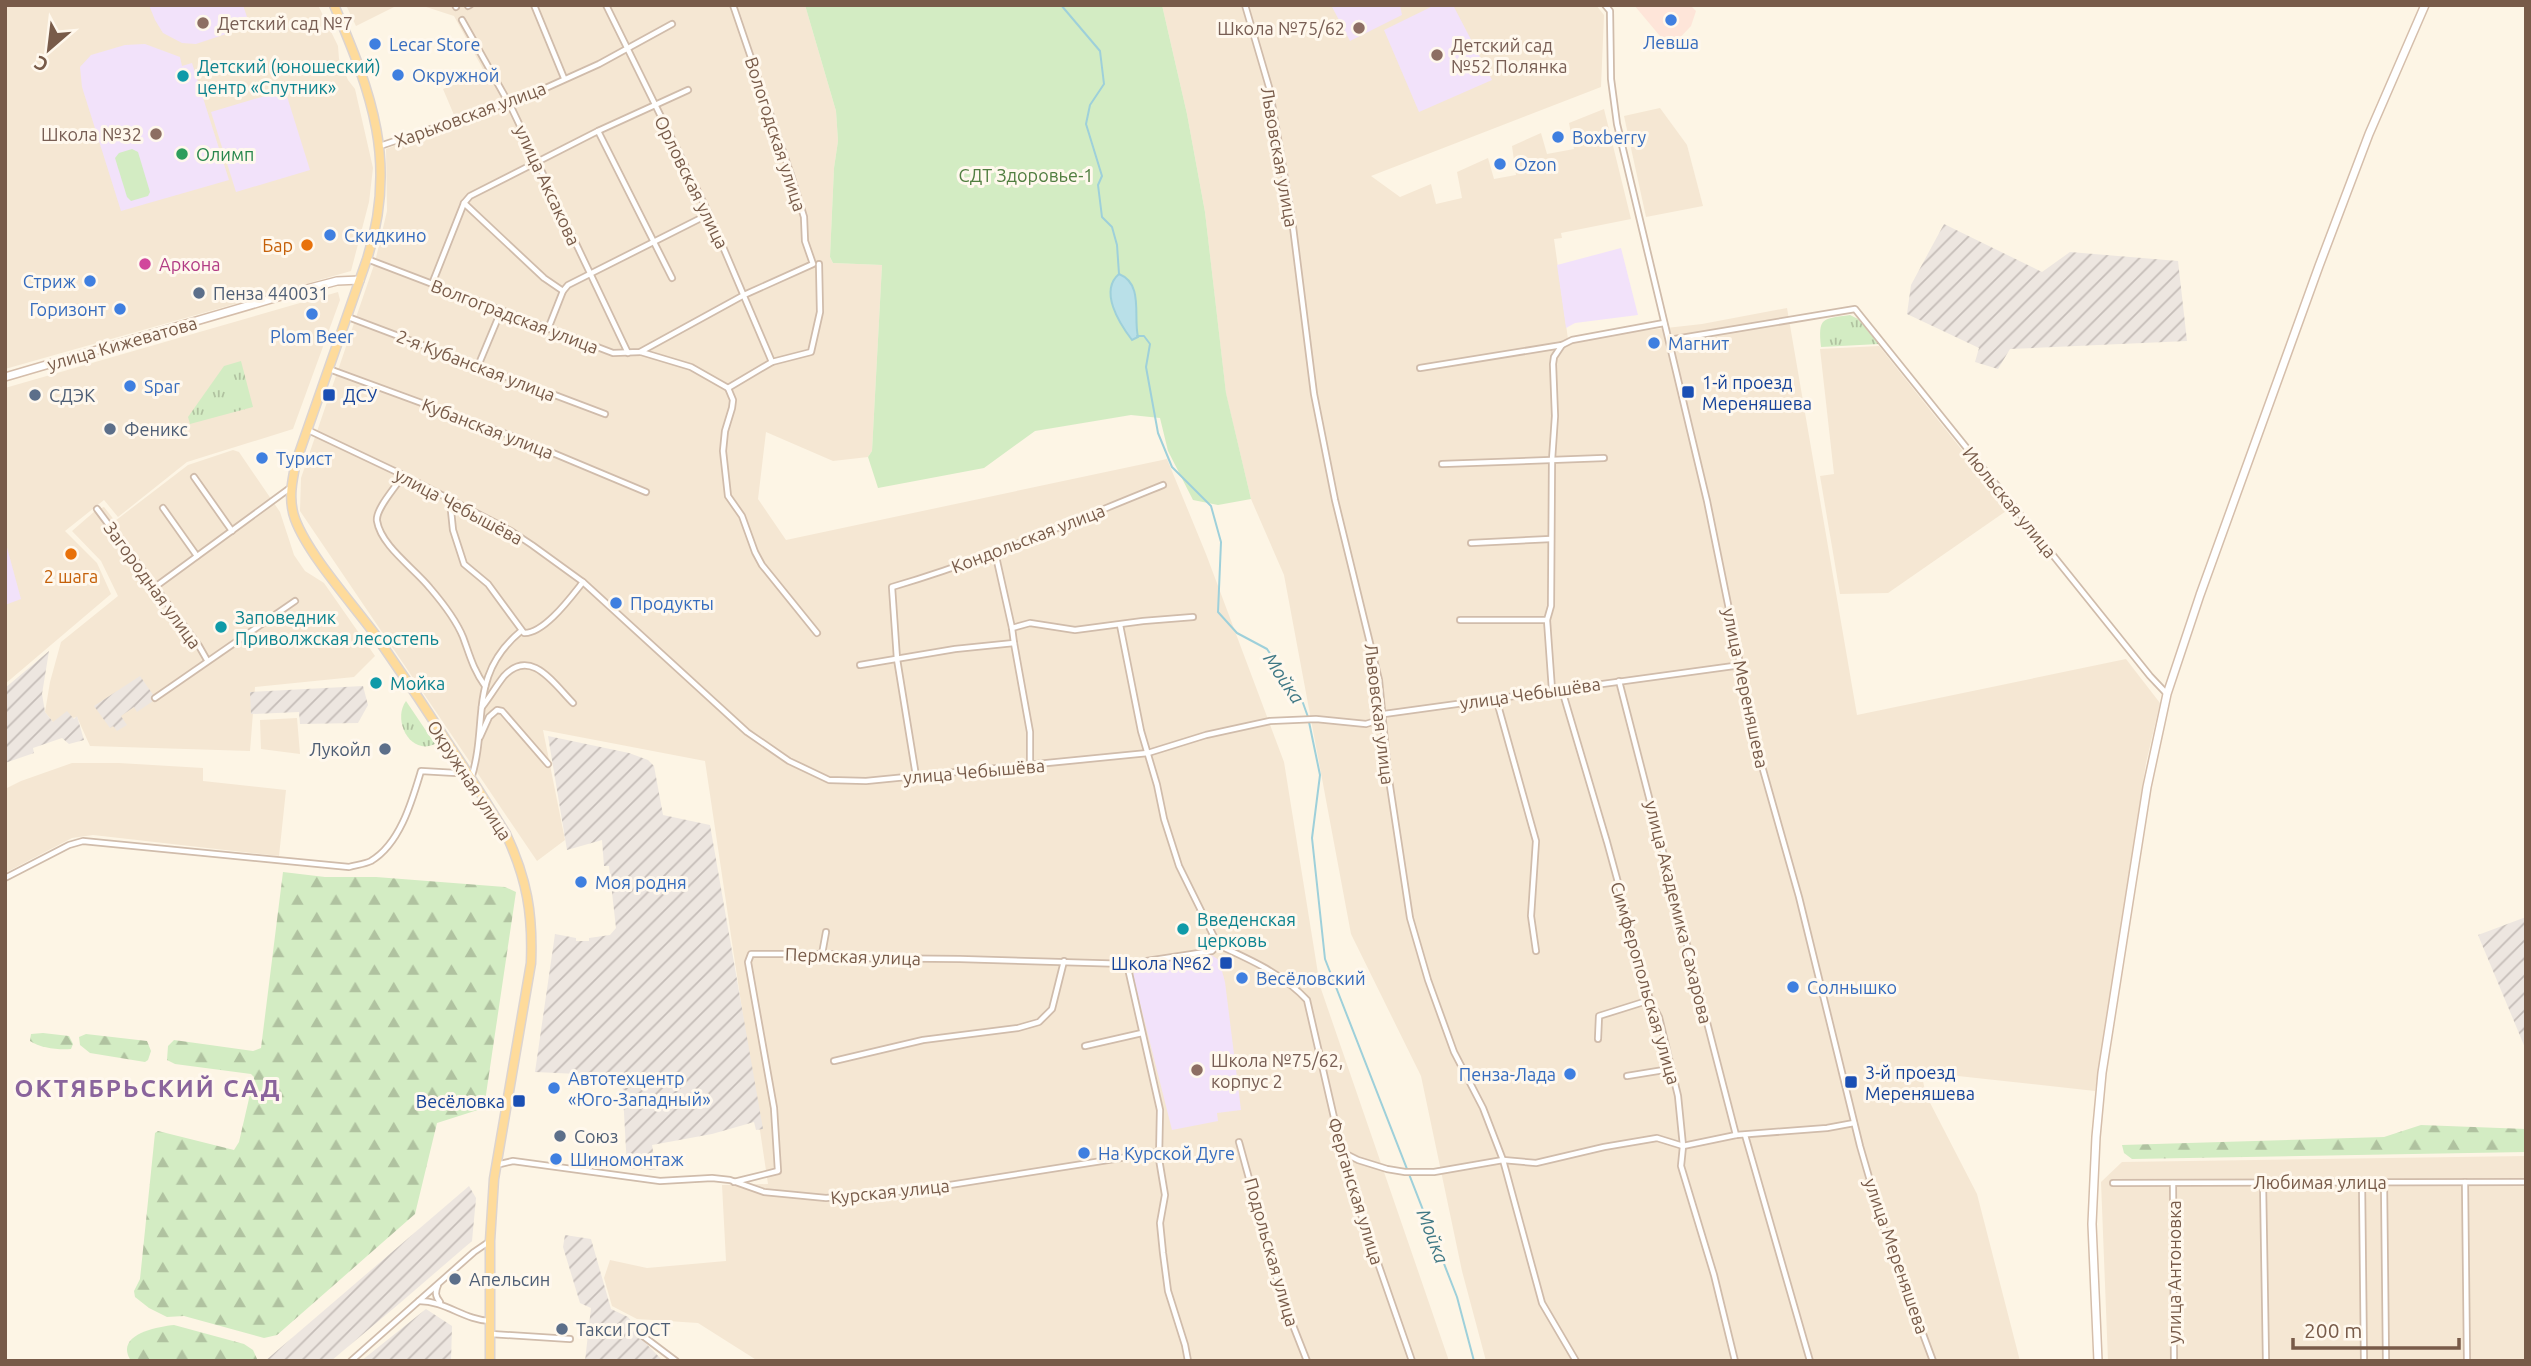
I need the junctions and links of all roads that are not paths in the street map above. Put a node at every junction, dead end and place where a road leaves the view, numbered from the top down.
1 (334, 5) edge
2 (534, 5) edge
3 (606, 5) edge
4 (733, 5) edge
5 (1245, 5) edge
6 (1605, 5) edge
7 (2425, 5) edge
8 (462, 20) dead end
9 (672, 24) dead end
10 (627, 48) junction
11 (564, 78) junction
12 (688, 90) dead end
13 (508, 101) junction
14 (654, 104) junction
15 (598, 131) junction
16 (380, 146) junction
17 (537, 162) junction
18 (464, 203) junction
19 (709, 214) junction
20 (654, 241) junction
21 (368, 259) junction
22 (816, 264) junction
23 (590, 274) junction
24 (672, 278) dead end
25 (360, 280) junction
26 (432, 284) junction
27 (563, 290) junction
28 (744, 295) junction
29 (501, 311) junction
30 (347, 316) junction
31 (1664, 323) junction
32 (548, 329) junction
33 (1668, 340) junction
34 (1562, 345) junction
35 (628, 352) junction
36 (640, 352) junction
37 (772, 362) junction
38 (478, 366) junction
39 (1420, 368) dead end
40 (328, 369) junction
41 (5, 377) edge
42 (728, 388) junction
43 (605, 414) dead end
44 (307, 430) junction
45 (1604, 458) dead end
46 (1552, 460) junction
47 (1442, 464) dead end
48 (403, 475) junction
49 (194, 477) dead end
50 (1163, 485) dead end
51 (291, 487) junction
52 (646, 492) dead end
53 (450, 500) junction
54 (163, 508) dead end
55 (97, 509) dead end
56 (233, 531) junction
57 (1550, 539) junction
58 (1471, 544) dead end
59 (995, 552) junction
60 (197, 556) junction
61 (583, 582) junction
62 (155, 587) junction
63 (295, 601) dead end
64 (1194, 617) dead end
65 (1461, 620) dead end
66 (1547, 620) junction
67 (1120, 625) junction
68 (1012, 628) junction
69 (521, 631) junction
70 (817, 633) dead end
71 (1014, 643) junction
72 (897, 659) junction
73 (207, 660) junction
74 (860, 665) dead end
75 (1741, 665) junction
76 (1619, 681) junction
77 (485, 686) junction
78 (1552, 690) junction
79 (1562, 690) junction
80 (2167, 694) junction
81 (155, 698) dead end
82 (1496, 698) junction
83 (573, 703) dead end
84 (481, 708) junction
85 (1384, 714) junction
86 (478, 741) junction
87 (1148, 753) junction
88 (548, 764) dead end
89 (1030, 766) junction
90 (465, 771) junction
91 (916, 776) junction
92 (471, 780) junction
93 (5, 878) edge
94 (826, 932) dead end
95 (1217, 945) junction
96 (1536, 951) dead end
97 (822, 954) junction
98 (1064, 961) junction
99 (1127, 964) junction
100 (1650, 1000) junction
101 (1142, 1033) junction
102 (1598, 1038) dead end
103 (1085, 1046) dead end
104 (834, 1061) dead end
105 (1670, 1069) junction
106 (1627, 1076) dead end
107 (1854, 1123) junction
108 (1736, 1135) junction
109 (1745, 1135) junction
110 (1238, 1142) dead end
111 (1683, 1146) junction
112 (1159, 1152) junction
113 (1342, 1152) junction
114 (1503, 1160) junction
115 (496, 1165) junction
116 (734, 1182) junction
117 (2362, 1182) junction
118 (2384, 1182) junction
119 (2465, 1182) junction
120 (2526, 1182) edge
121 (2113, 1183) dead end
122 (2174, 1183) junction
123 (2263, 1183) junction
124 (490, 1241) junction
125 (438, 1284) junction
126 (418, 1301) junction
127 (442, 1304) junction
128 (490, 1321) junction
129 (490, 1334) junction
130 (643, 1336) dead end
131 (570, 1339) dead end
132 (351, 1361) edge
133 (490, 1361) edge
134 (676, 1361) edge
135 (1188, 1361) edge
136 (1307, 1361) edge
137 (1412, 1361) edge
138 (1576, 1361) edge
139 (1735, 1361) edge
140 (1810, 1361) edge
141 (1933, 1361) edge
142 (2098, 1361) edge
143 (2174, 1361) edge
144 (2266, 1361) edge
145 (2364, 1361) edge
146 (2386, 1361) edge
147 (2467, 1361) edge

1 - 16 main road, Окружная улица
2 - 11 street
3 - 10 street, Орловская улица
4 - 22 street, Вологодская улица
5 - 85 street, Львовская улица
6 - 31 street, улица Мереняшева
7 - 80 street
8 - 13 street, улица Аксакова
9 - 10 street, Харьковская улица
10 - 11 street, Харьковская улица
10 - 14 street, Орловская улица
11 - 13 street, Харьковская улица
12 - 14 street
13 - 16 street, Харьковская улица
13 - 17 street, улица Аксакова
14 - 15 street
14 - 19 street, Орловская улица
15 - 17 street
15 - 20 street
16 - 21 main road, Окружная улица
17 - 18 street
17 - 23 street, улица Аксакова
18 - 26 street
18 - 27 street
19 - 20 street
19 - 28 street, Орловская улица
20 - 23 street
20 - 24 street
21 - 25 main road, Окружная улица
21 - 26 street, Волгоградская улица
22 - 28 street, Волгоградская улица
22 - 37 street, Вологодская улица
23 - 27 street
23 - 35 street, улица Аксакова
25 - 30 main road, Окружная улица
25 - 41 street, улица Кижеватова
26 - 29 street, Волгоградская улица
27 - 32 street
28 - 36 street, Волгоградская улица
28 - 37 street, Орловская улица
29 - 32 street, Волгоградская улица
29 - 38 street
30 - 38 street, 2-я Кубанская улица
30 - 40 main road, Окружная улица
31 - 33 street, улица Мереняшева
31 - 34 street
32 - 35 street, Волгоградская улица
33 - 75 street, улица Мереняшева
33 - 80 street, Июльская улица
34 - 39 street
34 - 46 street
35 - 36 street, Волгоградская улица
36 - 42 street
37 - 42 street
38 - 43 street, 2-я Кубанская улица
40 - 44 main road, Окружная улица
40 - 52 street, Кубанская улица
42 - 70 street
44 - 48 street, улица Чебышёва
44 - 51 main road, Окружная улица
45 - 46 street
46 - 47 street
46 - 57 street
48 - 53 street, улица Чебышёва
48 - 77 street
49 - 56 street
50 - 59 street, Кондольская улица
51 - 56 street
51 - 90 main road, Окружная улица
53 - 61 street, улица Чебышёва
53 - 69 street
54 - 60 street
55 - 62 street, Загородная улица
56 - 60 street
57 - 58 street
57 - 66 street
59 - 68 street
59 - 72 street, Кондольская улица
60 - 62 street
61 - 69 street
61 - 91 street, улица Чебышёва
62 - 73 street, Загородная улица
63 - 73 street
64 - 67 street
65 - 66 street
66 - 78 street
67 - 68 street
67 - 87 street
68 - 71 street
69 - 77 street
71 - 72 street
71 - 89 street
72 - 74 street
72 - 91 street
73 - 81 street
75 - 76 street, улица Чебышёва
75 - 107 street, улица Мереняшева
76 - 79 street, улица Чебышёва
76 - 108 street, улица Академика Сахарова
77 - 84 street
78 - 79 street, улица Чебышёва
78 - 82 street, улица Чебышёва
79 - 100 street, Симферопольская улица
80 - 142 street
82 - 85 street, улица Чебышёва
82 - 96 street
83 - 84 street
84 - 86 street
85 - 87 street, улица Чебышёва
85 - 114 street, Львовская улица
86 - 88 street
86 - 92 street
87 - 89 street, улица Чебышёва
87 - 95 street
89 - 91 street, улица Чебышёва
90 - 92 main road, Окружная улица
90 - 93 street
92 - 115 main road, Окружная улица
94 - 97 street
95 - 99 street, Пермская улица
95 - 113 street, Ферганская улица
97 - 98 street, Пермская улица
97 - 116 street, Пермская улица
98 - 99 street, Пермская улица
98 - 104 street
99 - 101 street
100 - 102 street
100 - 105 street, Симферопольская улица
101 - 103 street
101 - 112 street
105 - 106 street
105 - 111 street, Симферопольская улица
107 - 109 street
107 - 141 street, улица Мереняшева
108 - 109 street
108 - 111 street
109 - 140 street
110 - 136 street, Подольская улица
111 - 114 street
111 - 139 street, Симферопольская улица
112 - 116 street, Курская улица
112 - 135 street
113 - 114 street
113 - 137 street, Ферганская улица
114 - 138 street, Львовская улица
115 - 116 street, Курская улица
115 - 124 main road, Окружная улица
117 - 118 street, Любимая улица
117 - 123 street, Любимая улица
117 - 145 street
118 - 119 street, Любимая улица
118 - 146 street
119 - 120 street, Любимая улица
119 - 147 street
121 - 122 street, Любимая улица
122 - 123 street, Любимая улица
122 - 143 street, улица Антоновка
123 - 144 street
124 - 125 street
124 - 128 main road, Окружная улица
125 - 126 street
125 - 127 street
126 - 127 street
126 - 132 street
127 - 128 street
128 - 129 main road, Окружная улица
129 - 131 street
129 - 133 main road, Окружная улица
130 - 134 street

